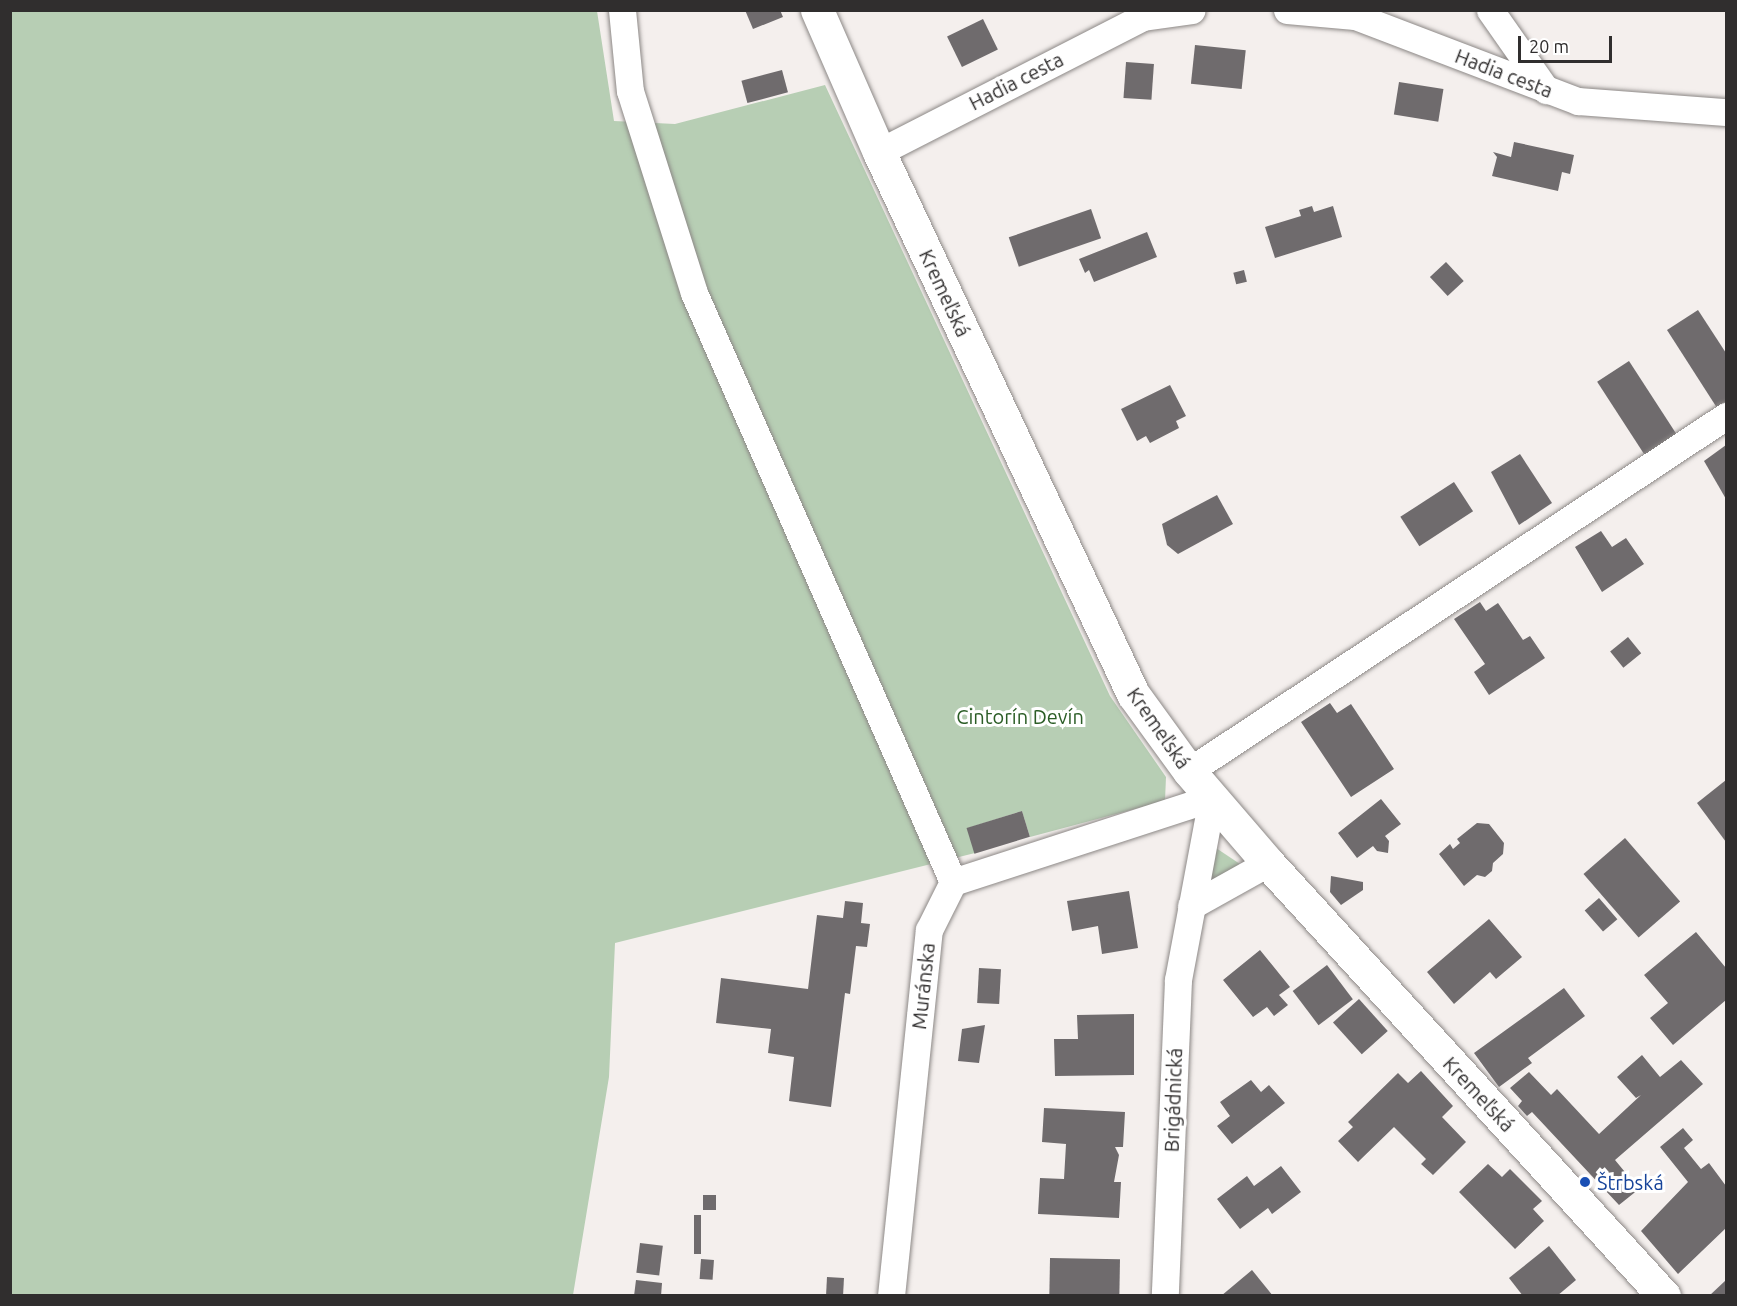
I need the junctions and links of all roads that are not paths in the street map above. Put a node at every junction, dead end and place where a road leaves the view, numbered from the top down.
1 (622, 10) edge
2 (817, 10) edge
3 (1192, 10) edge
4 (1287, 10) edge
5 (1490, 10) edge
6 (1141, 14) edge
7 (1546, 90) junction
8 (1726, 112) edge
9 (879, 152) junction
10 (1726, 416) edge
11 (1190, 771) junction
12 (1212, 798) junction
13 (1268, 863) junction
14 (953, 882) junction
15 (1191, 906) junction
16 (891, 1296) edge
17 (1166, 1296) edge
18 (1664, 1296) edge

1 - 14 street
2 - 9 street, Kremeľská
3 - 6 street, Hadia cesta
4 - 7 street, Hadia cesta
5 - 7 street
6 - 9 street, Hadia cesta
7 - 8 street, Hadia cesta
9 - 11 street, Kremeľská
10 - 11 street
11 - 12 street, Kremeľská
12 - 13 street, Kremeľská
12 - 14 street
12 - 15 street, Brigádnická
13 - 15 street
13 - 18 street, Kremeľská
14 - 16 street, Muránska
15 - 17 street, Brigádnická

